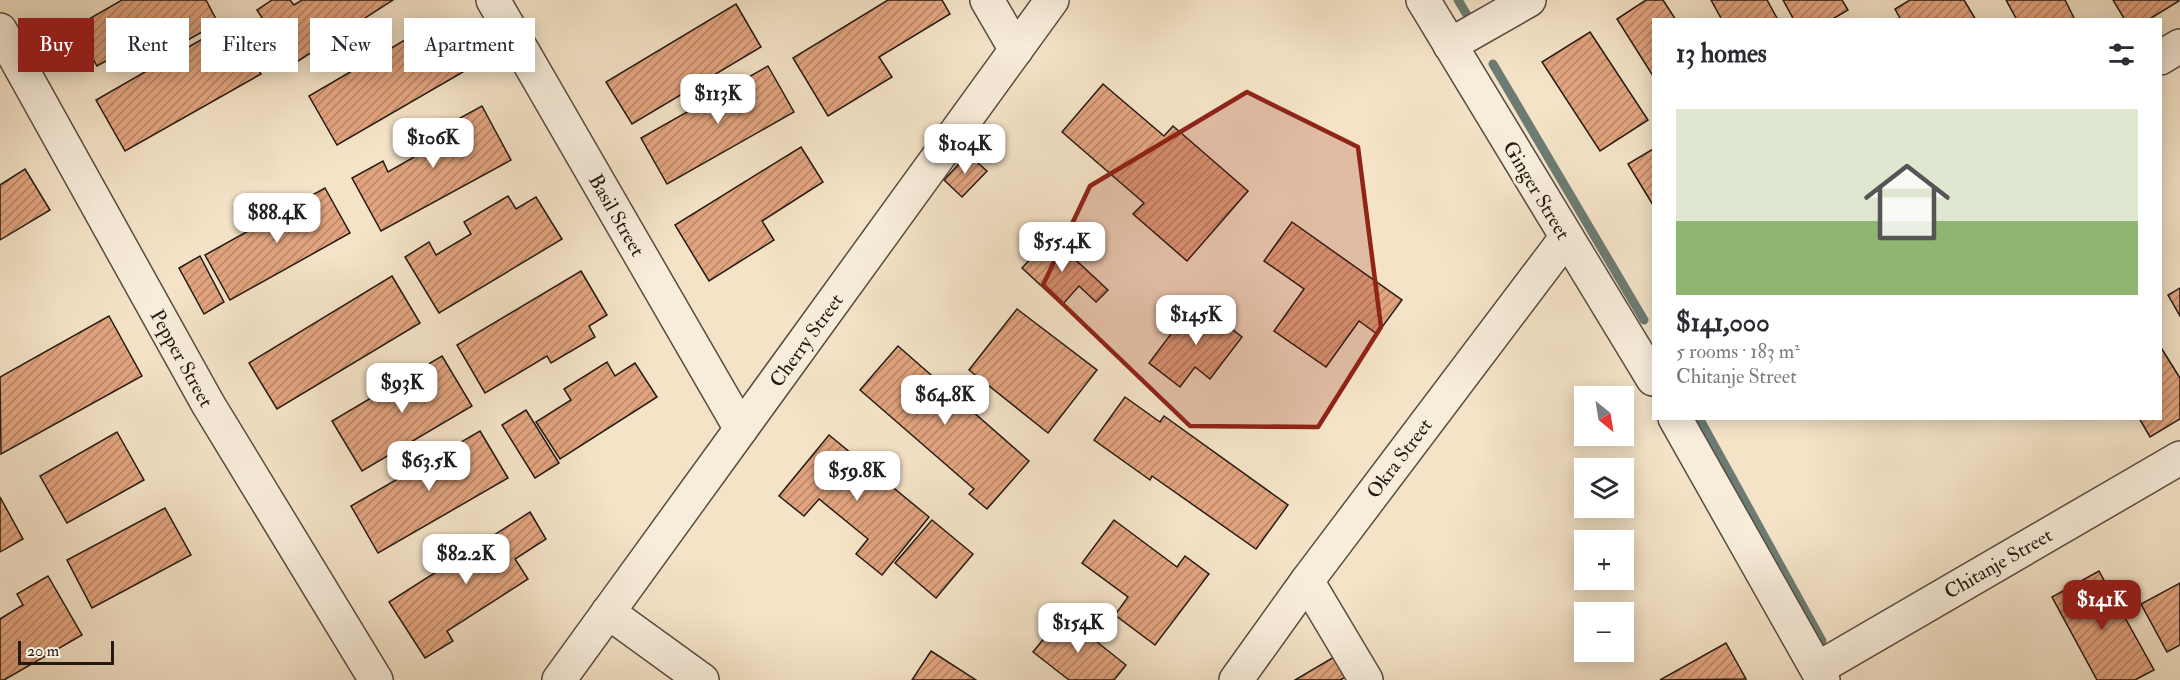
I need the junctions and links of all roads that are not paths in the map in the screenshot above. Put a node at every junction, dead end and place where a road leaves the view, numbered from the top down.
1 (493, 0) edge
2 (987, 0) edge
3 (1052, 0) edge
4 (1423, 0) edge
5 (1528, 0) edge
6 (0, 30) edge
7 (1450, 45) junction
8 (2180, 46) edge
9 (1016, 50) junction
10 (2162, 57) edge
11 (1566, 238) junction
12 (1649, 362) edge
13 (1677, 420) edge
14 (741, 429) junction
15 (2180, 458) edge
16 (1306, 581) junction
17 (608, 612) junction
18 (1820, 674) edge
19 (376, 680) edge
20 (559, 680) edge
21 (702, 680) edge
22 (1236, 680) edge
23 (1366, 680) edge

1 - 14 street, Basil Street
2 - 9 street
3 - 9 street, Cherry Street
4 - 7 street, Ginger Street
5 - 7 street
6 - 19 street, Pepper Street
7 - 11 street, Ginger Street
8 - 10 street
9 - 14 street, Cherry Street
11 - 12 street, Ginger Street
11 - 16 street, Okra Street
13 - 18 street
14 - 17 street, Cherry Street
15 - 18 street, Chitanje Street
16 - 22 street, Okra Street
16 - 23 street
17 - 20 street, Cherry Street
17 - 21 street

